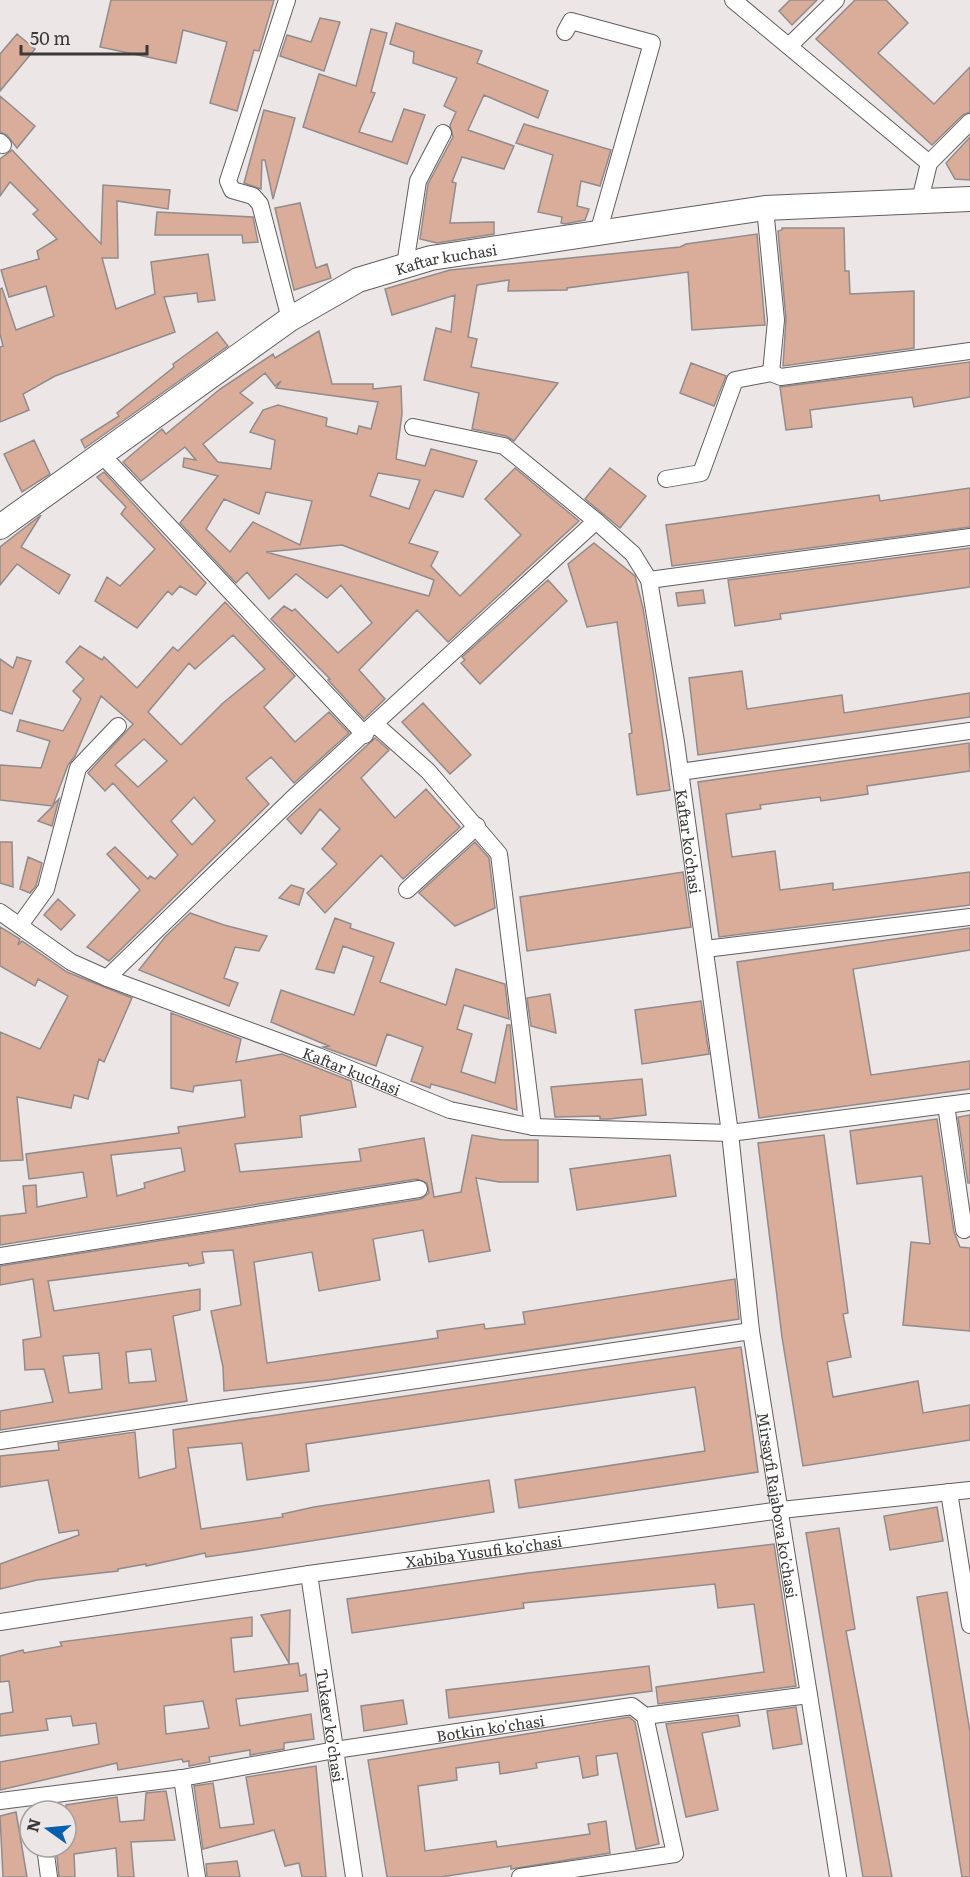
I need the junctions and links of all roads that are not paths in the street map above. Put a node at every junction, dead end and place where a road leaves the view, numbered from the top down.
1 (733, 0) edge
2 (836, 0) edge
3 (284, 1) edge
4 (565, 32) dead end
5 (789, 46) junction
6 (970, 122) edge
7 (443, 133) dead end
8 (929, 163) junction
9 (970, 199) edge
10 (920, 200) junction
11 (765, 208) junction
12 (598, 233) junction
13 (405, 265) junction
14 (290, 320) junction
15 (970, 351) edge
16 (771, 373) junction
17 (413, 428) dead end
18 (103, 456) junction
19 (666, 479) dead end
20 (596, 521) junction
21 (0, 527) edge
22 (970, 537) edge
23 (649, 580) junction
24 (118, 726) dead end
25 (371, 730) junction
26 (970, 731) edge
27 (680, 772) junction
28 (477, 826) junction
29 (407, 890) dead end
30 (0, 912) edge
31 (970, 917) edge
32 (20, 926) junction
33 (705, 949) junction
34 (107, 978) junction
35 (970, 1102) edge
36 (946, 1105) junction
37 (533, 1127) junction
38 (730, 1132) junction
39 (418, 1189) dead end
40 (964, 1230) dead end
41 (0, 1256) edge
42 (751, 1331) junction
43 (0, 1441) edge
44 (970, 1490) edge
45 (950, 1492) junction
46 (781, 1510) junction
47 (309, 1574) junction
48 (0, 1622) edge
49 (970, 1625) edge
50 (809, 1695) junction
51 (645, 1716) junction
52 (335, 1750) junction
53 (182, 1778) junction
54 (66, 1799) edge
55 (0, 1801) edge
56 (18, 1802) edge
57 (47, 1859) edge
58 (49, 1877) edge
59 (197, 1877) edge
60 (354, 1877) edge
61 (520, 1877) edge
62 (838, 1877) edge

1 - 5 street
2 - 5 street
3 - 14 street
4 - 12 street
5 - 8 street
6 - 8 street
7 - 13 street
8 - 10 street
9 - 10 street, Kaftar kuchasi
10 - 11 street, Kaftar kuchasi
11 - 12 street, Kaftar kuchasi
11 - 16 street
12 - 13 street, Kaftar kuchasi
13 - 14 street, Kaftar kuchasi
14 - 18 street, Kaftar kuchasi
15 - 16 street
16 - 19 street
17 - 20 street, Kaftar ko'chasi
18 - 21 street, Kaftar kuchasi
18 - 25 street
20 - 23 street, Kaftar ko'chasi
20 - 25 street
22 - 23 street
23 - 27 street, Kaftar ko'chasi
24 - 32 street
25 - 28 street
25 - 34 street
26 - 27 street
27 - 33 street, Kaftar ko'chasi
28 - 29 street
28 - 37 street
30 - 32 street, Kaftar kuchasi
31 - 33 street
32 - 34 street, Kaftar kuchasi
33 - 38 street, Kaftar ko'chasi
34 - 37 street, Kaftar kuchasi
35 - 36 street, Kaftar kuchasi
36 - 38 street, Kaftar kuchasi
36 - 40 street
37 - 38 street, Kaftar kuchasi
38 - 42 street, Mirsayfi Rajabova ko'chasi
39 - 41 street
42 - 43 street
42 - 46 street, Mirsayfi Rajabova ko'chasi
44 - 45 street, Xabiba Yusufi ko'chasi
45 - 46 street, Xabiba Yusufi ko'chasi
45 - 49 street
46 - 47 street, Xabiba Yusufi ko'chasi
46 - 50 street, Mirsayfi Rajabova ko'chasi
47 - 48 street, Xabiba Yusufi ko'chasi
47 - 52 street, Tukaev ko'chasi
50 - 51 street, Botkin ko'chasi
50 - 62 street, Mirsayfi Rajabova ko'chasi
51 - 52 street, Botkin ko'chasi
51 - 61 street
52 - 53 street, Botkin ko'chasi
52 - 60 street, Tukaev ko'chasi
53 - 54 street, Botkin ko'chasi
53 - 59 street
55 - 56 street, Botkin ko'chasi
57 - 58 street

